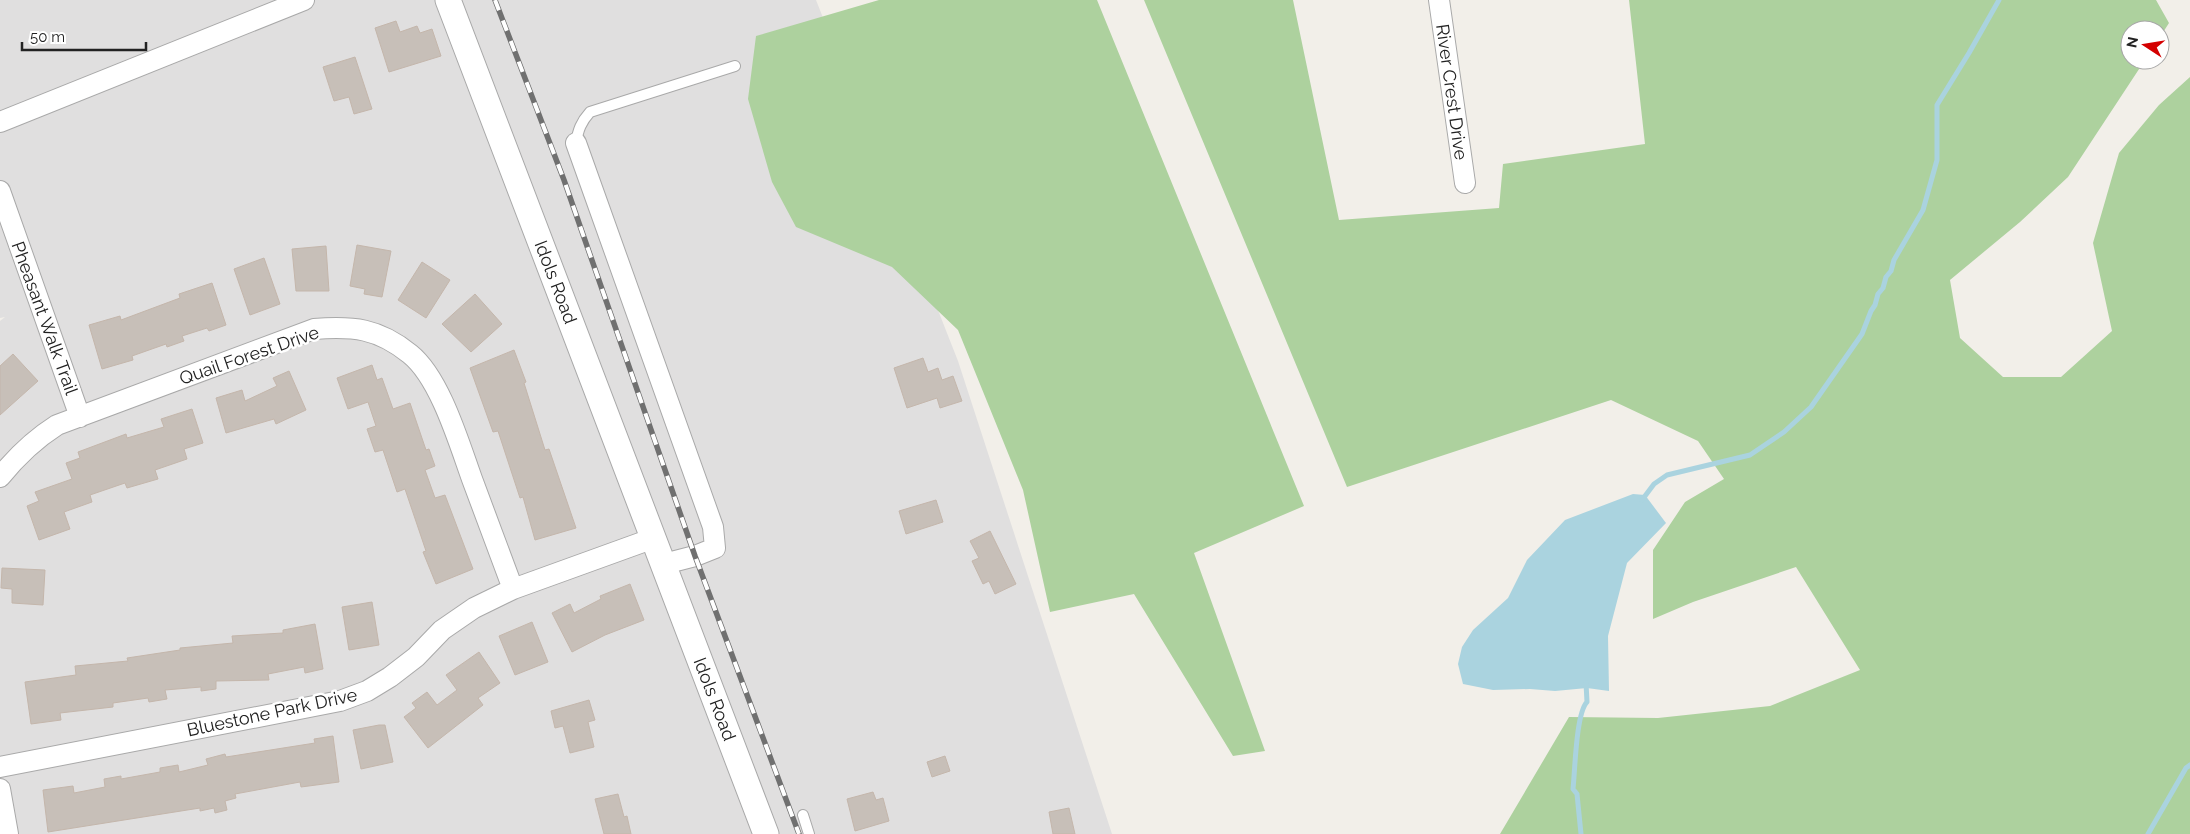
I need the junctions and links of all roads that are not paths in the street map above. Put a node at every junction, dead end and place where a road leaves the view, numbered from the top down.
1 (304, 0) edge
2 (448, 0) edge
3 (1439, 0) edge
4 (736, 66) dead end
5 (0, 122) edge
6 (576, 143) joint
7 (1465, 183) dead end
8 (0, 191) edge
9 (80, 416) junction
10 (0, 477) edge
11 (654, 538) junction
12 (664, 564) junction
13 (513, 589) junction
14 (0, 767) edge
15 (0, 789) edge
16 (803, 814) dead end
17 (8, 834) edge
18 (766, 834) edge
19 (809, 834) edge

1 - 5 street
2 - 11 street, Idols Road
3 - 7 street, River Crest Drive
4 - 6 lane
6 - 12 street
8 - 9 street, Pheasant Walk Trail
9 - 10 street, Quail Forest Drive
9 - 13 street, Quail Forest Drive
11 - 12 street, Idols Road
11 - 13 street, Bluestone Park Drive
12 - 18 street, Idols Road
13 - 14 street, Bluestone Park Drive
15 - 17 street
16 - 19 lane

